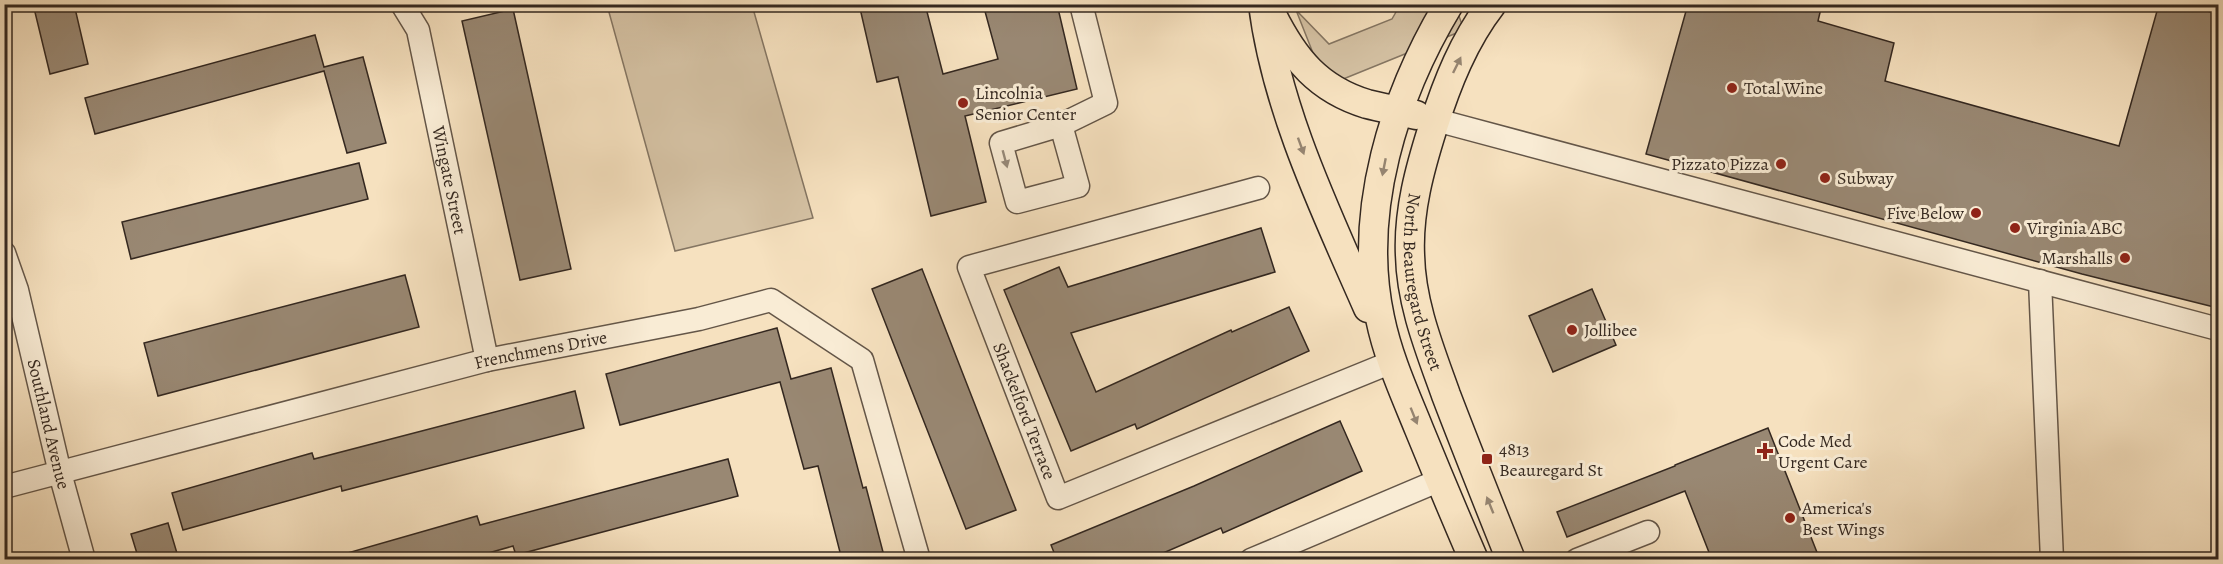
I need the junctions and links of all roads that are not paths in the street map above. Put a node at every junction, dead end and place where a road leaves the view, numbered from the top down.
1 (402, 4) edge
2 (1081, 4) edge
3 (1265, 4) edge
4 (1449, 4) edge
5 (1492, 4) edge
6 (1399, 110) junction
7 (1436, 120) junction
8 (1061, 125) dead end
9 (1258, 188) dead end
10 (4, 253) edge
11 (2040, 281) junction
12 (2218, 329) edge
13 (487, 360) junction
14 (1392, 362) junction
15 (60, 473) junction
16 (1440, 480) junction
17 (4, 487) edge
18 (1648, 532) dead end
19 (84, 560) edge
20 (919, 560) edge
21 (1251, 560) edge
22 (1474, 560) edge
23 (1511, 560) edge
24 (1577, 560) edge
25 (2052, 560) edge

1 - 13 street, Wingate Street
2 - 8 street
3 - 6 main road
3 -> 14 main road
4 - 6 main road
7 -> 5 main road, North Beauregard Street
6 - 7 main road
6 -> 14 main road
7 - 11 street
23 -> 7 main road, North Beauregard Street
9 - 14 street, Shackelford Terrace
10 - 15 street, Southland Avenue
11 - 12 street
11 - 25 street
13 - 15 street, Frenchmens Drive
13 - 20 street, Frenchmens Drive
14 -> 16 main road
15 - 17 street, Frenchmens Drive
15 - 19 street, Southland Avenue
16 - 21 street
16 - 22 main road
18 - 24 street

